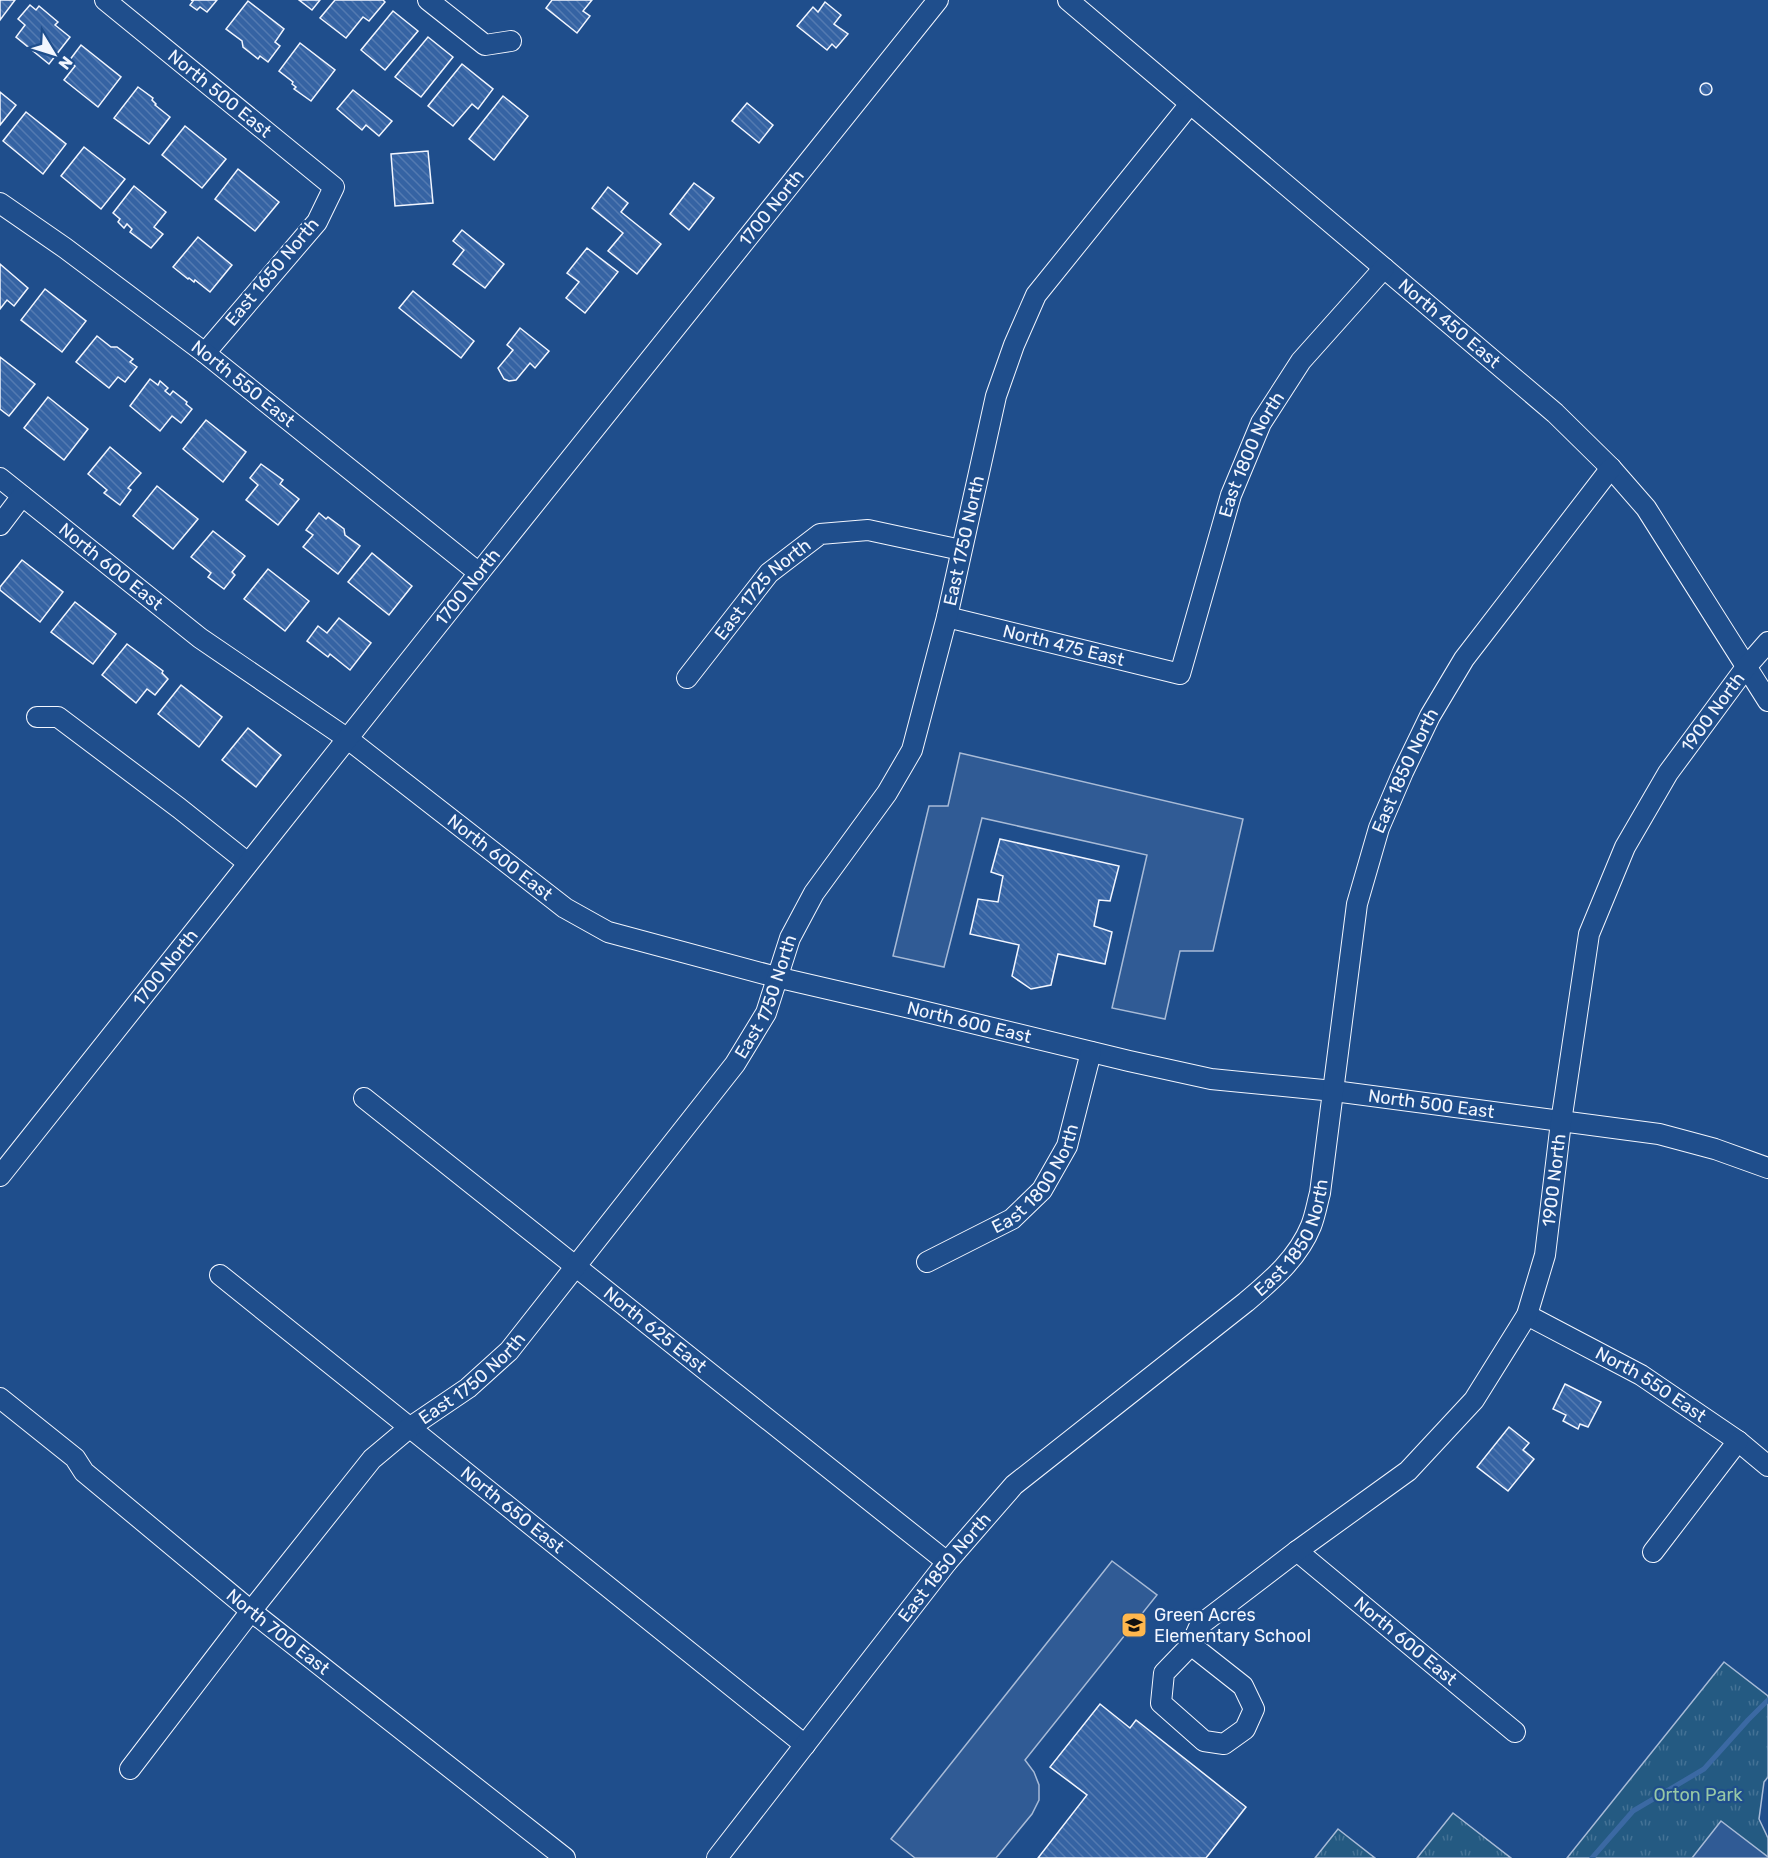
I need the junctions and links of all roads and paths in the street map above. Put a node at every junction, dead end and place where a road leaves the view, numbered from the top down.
1 (105, 0) edge
2 (428, 0) edge
3 (938, 0) edge
4 (1068, 0) edge
5 (512, 41) dead end
6 (1190, 104) junction
7 (334, 187) joint
8 (0, 203) edge
9 (1384, 268) junction
10 (205, 353) junction
11 (1611, 468) junction
12 (0, 478) edge
13 (22, 496) junction
14 (0, 525) edge
15 (961, 550) junction
16 (479, 573) junction
17 (946, 617) junction
18 (1768, 642) edge
19 (1747, 666) junction
20 (1180, 674) joint
21 (687, 678) dead end
22 (1768, 701) edge
23 (38, 717) dead end
24 (348, 739) junction
25 (248, 863) junction
26 (776, 977) junction
27 (1091, 1052) junction
28 (1334, 1091) junction
29 (364, 1098) dead end
30 (1561, 1122) junction
31 (1768, 1168) edge
32 (0, 1176) edge
33 (927, 1262) dead end
34 (575, 1266) junction
35 (220, 1275) dead end
36 (1527, 1315) junction
37 (0, 1398) edge
38 (409, 1428) junction
39 (1738, 1442) junction
40 (1768, 1466) edge
41 (1298, 1551) junction
42 (1653, 1552) dead end
43 (947, 1562) junction
44 (251, 1611) junction
45 (1191, 1645) junction
46 (1515, 1732) dead end
47 (805, 1745) junction
48 (130, 1769) dead end
49 (565, 1858) edge
50 (717, 1858) edge

1 - 7 street, North 500 East
2 - 5 street
3 - 16 street, 1700 North
4 - 6 street, North 450 East
6 - 9 street, North 450 East
6 - 15 street, East 1750 North
7 - 10 street, East 1650 North
8 - 10 street, North 550 East
9 - 11 street, North 450 East
9 - 20 street, East 1800 North
10 - 16 street, North 550 East
11 - 19 street, North 450 East
11 - 28 street, East 1850 North
12 - 13 street, North 600 East
13 - 14 street
13 - 24 street, North 600 East
15 - 17 street, East 1750 North
15 - 21 street, East 1725 North
16 - 24 street, 1700 North
17 - 20 street, North 475 East
17 - 26 street, East 1750 North
18 - 19 street, 1900 North
19 - 22 street, North 450 East
19 - 30 street, 1900 North
23 - 25 street
24 - 25 street, 1700 North
24 - 26 street, North 600 East
25 - 32 street, 1700 North
26 - 27 street, North 600 East
26 - 34 street, East 1750 North
27 - 28 street, North 500 East
27 - 33 street, East 1800 North
28 - 30 street, North 500 East
28 - 43 street, East 1850 North
29 - 34 street, North 625 East
30 - 31 street, North 500 East
30 - 36 street, 1900 North
34 - 38 street, East 1750 North
34 - 43 street, North 625 East
35 - 38 street, North 650 East
36 - 39 street, North 550 East
36 - 41 street, 1900 North
37 - 44 street, North 700 East
38 - 44 street, East 1750 North
38 - 47 street, North 650 East
39 - 40 street, North 550 East
39 - 42 street
41 - 45 street, 1900 North
41 - 46 street, North 600 East
43 - 47 street, East 1850 North
44 - 48 street, East 1750 North
44 - 49 street, North 700 East
45 - 45 street
47 - 50 street, East 1850 North

